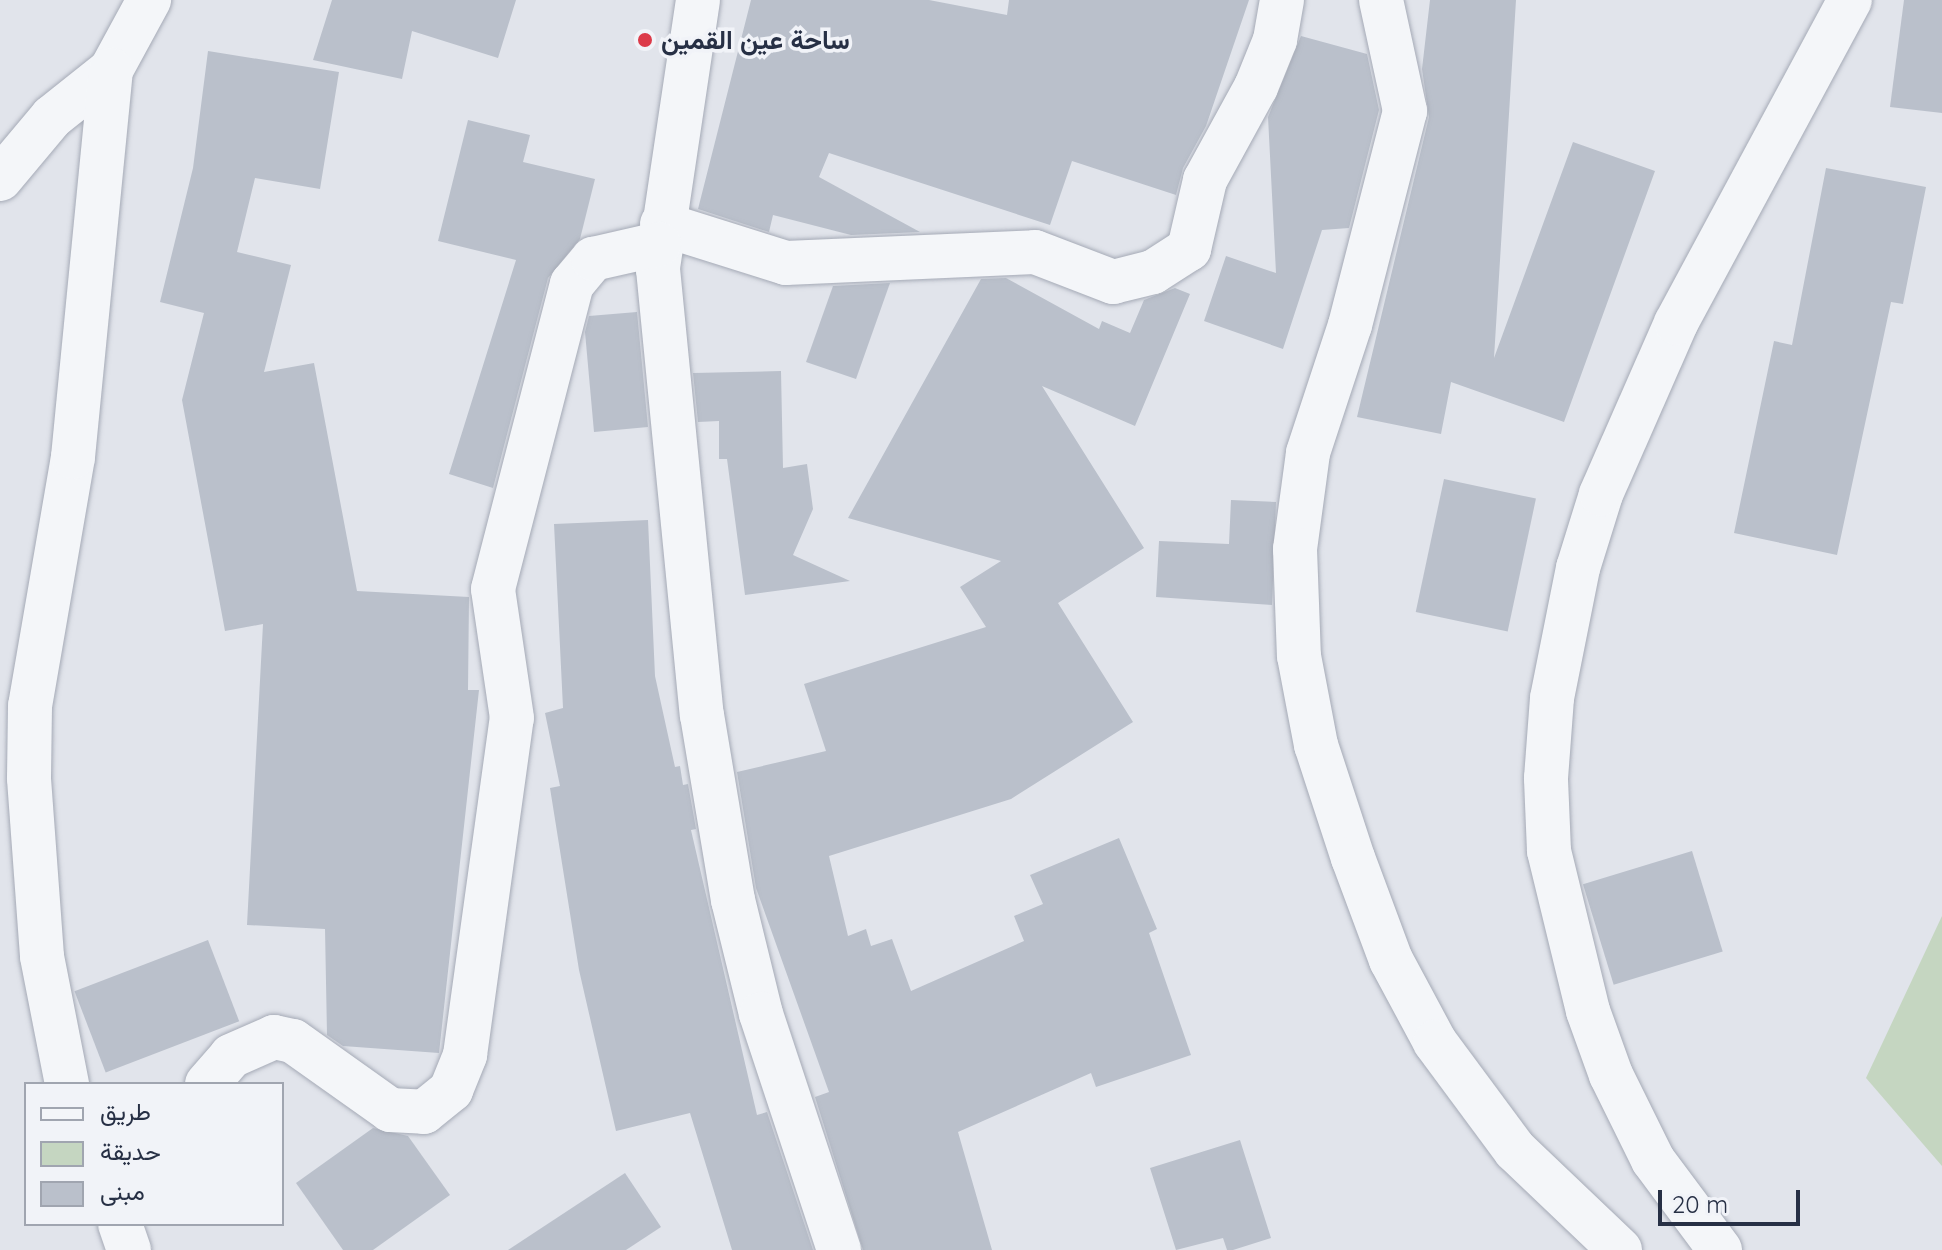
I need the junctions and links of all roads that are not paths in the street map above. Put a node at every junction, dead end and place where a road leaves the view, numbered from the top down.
1 (149, 0) edge
2 (1282, 0) edge
3 (1381, 0) edge
4 (1850, 0) edge
5 (697, 1) edge
6 (111, 70) junction
7 (0, 179) edge
8 (660, 234) junction
9 (67, 1082) edge
10 (209, 1082) edge
11 (121, 1226) edge
12 (129, 1250) edge
13 (839, 1250) edge
14 (1620, 1250) edge
15 (1720, 1250) edge

1 - 6 street
2 - 8 street
3 - 14 street
4 - 15 street
5 - 8 street
6 - 7 street
6 - 9 street
8 - 10 street
8 - 13 street
11 - 12 street

